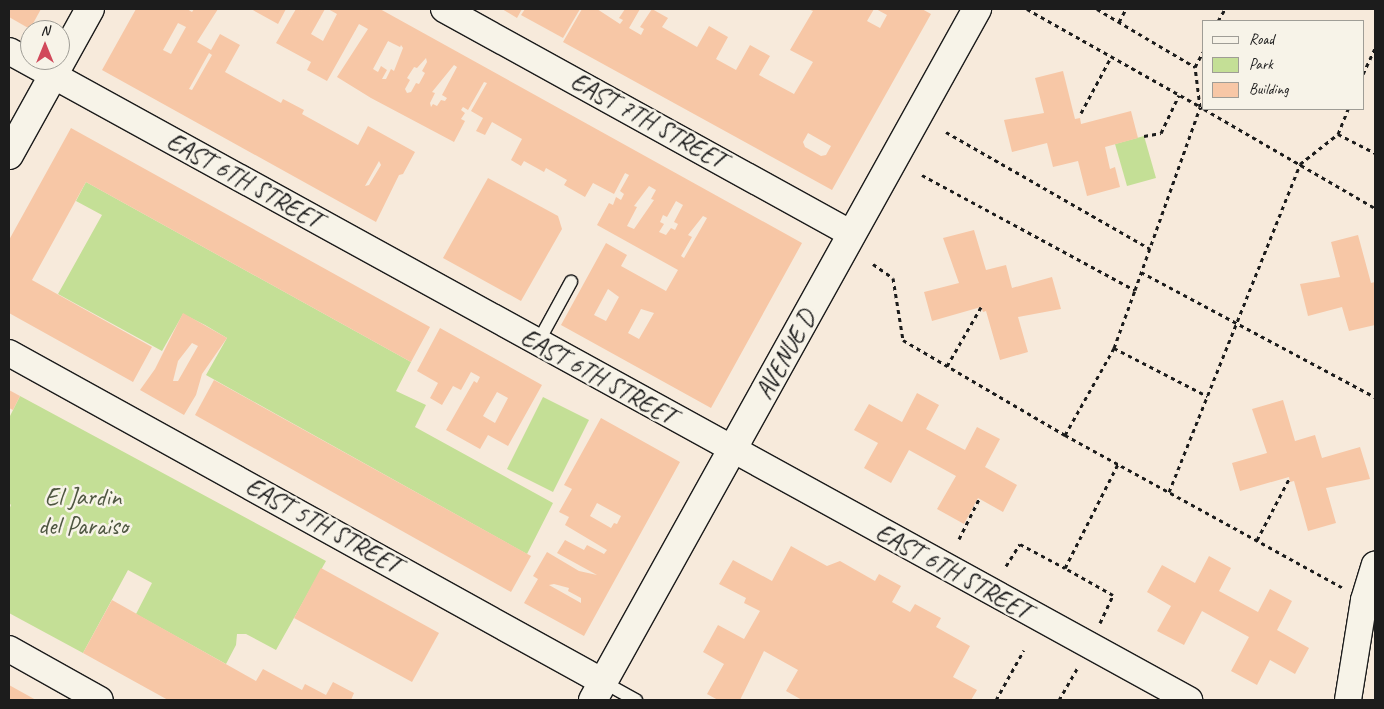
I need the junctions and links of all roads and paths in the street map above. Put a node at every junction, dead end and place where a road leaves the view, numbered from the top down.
1 (90, 9) edge
2 (444, 9) edge
3 (977, 9) edge
4 (1027, 9) edge
5 (1097, 9) edge
6 (1126, 9) edge
7 (1119, 22) junction
8 (1375, 48) edge
9 (9, 51) edge
10 (1202, 54) edge
11 (1111, 57) junction
12 (1195, 67) junction
13 (1364, 72) edge
14 (52, 76) junction
15 (1179, 95) junction
16 (1202, 108) edge
17 (1206, 110) edge
18 (1348, 110) edge
19 (1081, 113) dead end
20 (946, 132) dead end
21 (1338, 134) junction
22 (1144, 136) dead end
23 (9, 154) edge
24 (1375, 154) edge
25 (1300, 164) junction
26 (922, 175) dead end
27 (1375, 208) edge
28 (852, 234) junction
29 (1150, 249) junction
30 (873, 264) dead end
31 (1141, 272) junction
32 (571, 282) dead end
33 (1135, 290) junction
34 (981, 307) dead end
35 (1237, 324) junction
36 (537, 344) junction
37 (1114, 348) junction
38 (9, 353) edge
39 (947, 366) junction
40 (1207, 396) junction
41 (1375, 397) edge
42 (1065, 435) junction
43 (733, 452) junction
44 (1118, 464) junction
45 (1289, 479) dead end
46 (1169, 492) junction
47 (980, 499) dead end
48 (959, 540) dead end
49 (1257, 540) junction
50 (1375, 565) edge
51 (1006, 566) dead end
52 (1065, 568) junction
53 (1346, 589) dead end
54 (1089, 646) junction
55 (9, 649) edge
56 (1024, 650) dead end
57 (598, 691) edge
58 (100, 700) edge
59 (636, 700) edge
60 (996, 700) edge
61 (1059, 700) edge
62 (1189, 700) edge
63 (1348, 700) edge

1 - 14 street
2 - 28 street, EAST 7TH STREET
3 - 28 street, AVENUE D
4 - 11 path
5 - 7 path
6 - 7 path
7 - 12 path
8 - 13 path
9 - 14 street, EAST 6TH STREET
10 - 12 path
11 - 15 path
11 - 19 path
12 - 16 path
14 - 23 street
14 - 36 street, EAST 6TH STREET
15 - 16 path
15 - 22 path
16 - 29 path
17 - 25 path
18 - 21 path
20 - 29 path
21 - 24 path
21 - 25 path
25 - 27 path
25 - 35 path
26 - 33 path
28 - 43 street, AVENUE D
29 - 31 path
30 - 39 path
31 - 33 path
31 - 35 path
32 - 36 lane
33 - 37 path
34 - 39 path
35 - 40 path
35 - 41 path
36 - 43 street, EAST 6TH STREET
37 - 40 path
37 - 42 path
38 - 57 street, EAST 5TH STREET
39 - 42 path
40 - 46 path
42 - 44 path
43 - 54 street, EAST 6TH STREET
43 - 57 street, AVENUE D
44 - 46 path
44 - 52 path
45 - 49 path
46 - 49 path
47 - 48 path
49 - 53 path
50 - 63 street
51 - 52 path
52 - 54 path
54 - 61 path
54 - 62 street, EAST 6TH STREET
55 - 58 street
56 - 60 path
57 - 59 lane, EAST 5TH STREET

